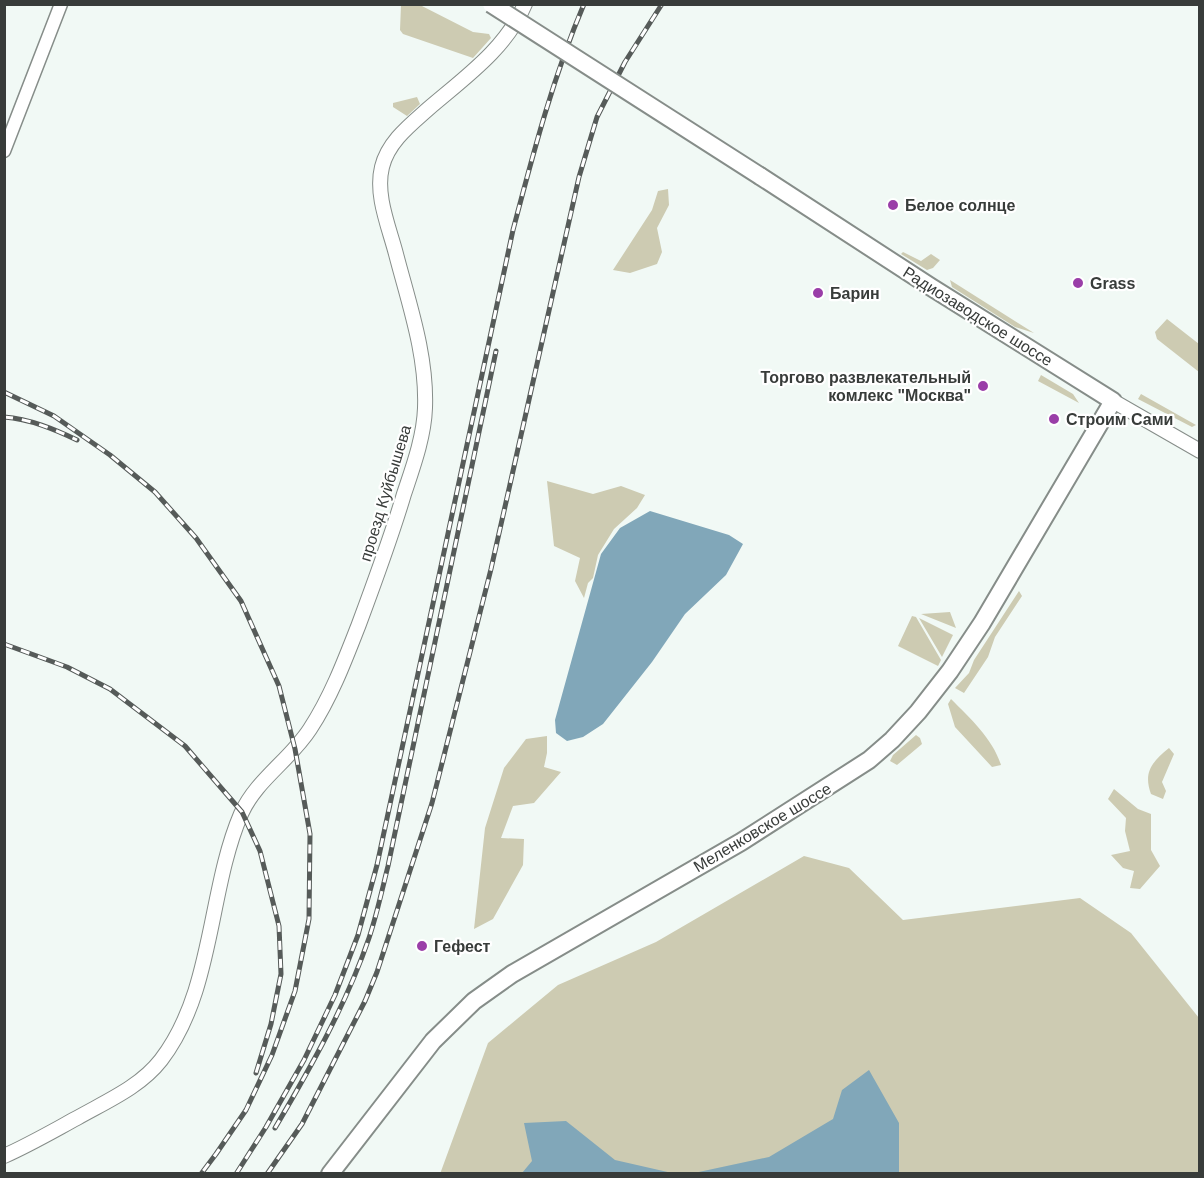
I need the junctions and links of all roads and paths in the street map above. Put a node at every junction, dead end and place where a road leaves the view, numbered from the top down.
1 (61, 4) edge
2 (491, 4) edge
3 (524, 8) edge
4 (4, 151) edge
5 (1113, 401) junction
6 (1200, 451) edge
7 (4, 1156) edge
8 (330, 1173) edge

1 - 4 street
2 - 5 main road, Радиозаводское шоссе, bridge
3 - 7 street, проезд Куйбышева
5 - 6 street, Радиозаводское шоссе
5 - 8 main road, Меленковское шоссе

